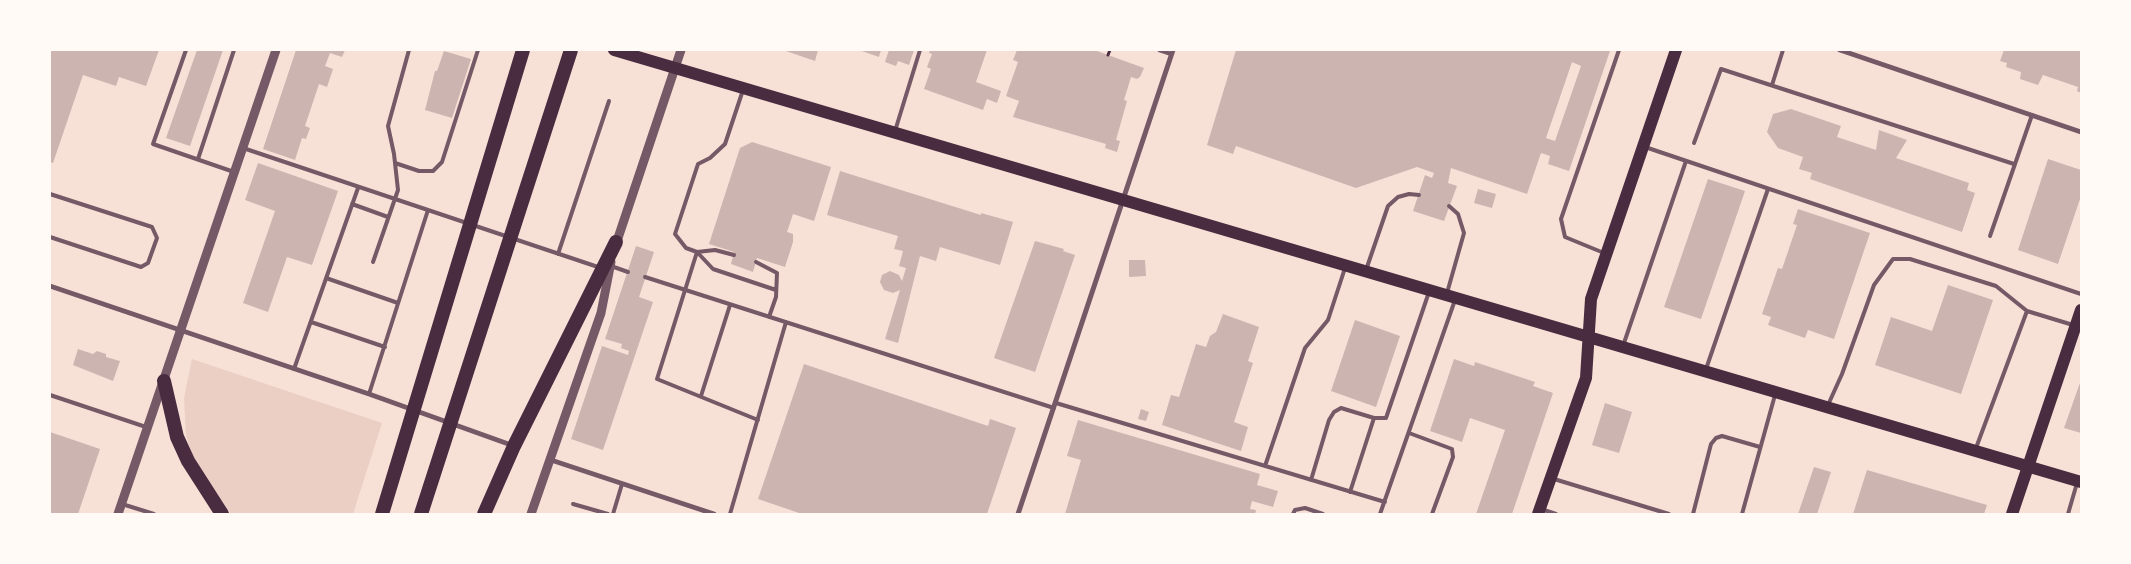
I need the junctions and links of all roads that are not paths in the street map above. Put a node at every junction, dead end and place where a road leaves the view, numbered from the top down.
1 (186, 50) edge
2 (234, 50) edge
3 (276, 50) edge
4 (409, 50) edge
5 (478, 50) edge
6 (524, 50) edge
7 (571, 50) edge
8 (614, 50) edge
9 (681, 50) edge
10 (920, 50) edge
11 (1159, 50) edge
12 (1619, 50) edge
13 (1676, 50) edge
14 (1783, 50) edge
15 (1840, 50) edge
16 (1172, 52) edge
17 (675, 68) junction
18 (1772, 85) junction
19 (744, 88) junction
20 (609, 101) dead end
21 (2032, 115) junction
22 (2081, 132) edge
23 (894, 133) junction
24 (1694, 143) dead end
25 (1643, 146) junction
26 (243, 148) junction
27 (198, 159) junction
28 (1686, 161) junction
29 (394, 163) junction
30 (2014, 164) junction
31 (234, 172) junction
32 (358, 188) junction
33 (1768, 189) junction
34 (50, 194) edge
35 (1419, 195) dead end
36 (395, 199) junction
37 (1122, 199) junction
38 (352, 204) junction
39 (1450, 206) dead end
40 (428, 210) junction
41 (388, 217) junction
42 (1990, 236) dead end
43 (50, 237) edge
44 (616, 242) joint
45 (697, 252) junction
46 (558, 254) junction
47 (1606, 254) junction
48 (734, 255) dead end
49 (373, 262) dead end
50 (756, 262) dead end
51 (1346, 265) junction
52 (607, 267) junction
53 (1366, 271) junction
54 (628, 272) dead end
55 (645, 277) dead end
56 (326, 278) junction
57 (50, 286) edge
58 (685, 290) junction
59 (776, 290) junction
60 (1430, 290) junction
61 (2081, 294) edge
62 (1451, 296) junction
63 (398, 303) junction
64 (730, 305) junction
65 (2081, 310) edge
66 (2027, 311) junction
67 (769, 317) junction
68 (311, 322) junction
69 (786, 322) junction
70 (2076, 326) junction
71 (180, 330) junction
72 (1588, 337) junction
73 (384, 347) junction
74 (1622, 347) junction
75 (294, 369) junction
76 (1705, 371) junction
77 (164, 381) junction
78 (1775, 392) junction
79 (369, 394) junction
80 (50, 395) edge
81 (700, 396) junction
82 (1055, 406) junction
83 (1827, 407) junction
84 (1374, 418) junction
85 (758, 420) junction
86 (149, 427) junction
87 (1409, 433) junction
88 (514, 446) junction
89 (1760, 447) junction
90 (1975, 450) junction
91 (551, 460) junction
92 (1265, 466) junction
93 (2028, 466) junction
94 (1549, 477) junction
95 (1311, 480) junction
96 (2079, 481) edge
97 (622, 484) junction
98 (1350, 492) junction
99 (1385, 502) junction
100 (122, 504) junction
101 (573, 504) dead end
102 (1538, 511) edge
103 (118, 514) edge
104 (154, 514) edge
105 (222, 514) edge
106 (382, 514) edge
107 (421, 514) edge
108 (484, 514) edge
109 (531, 514) edge
110 (608, 514) edge
111 (613, 514) edge
112 (714, 514) edge
113 (730, 514) edge
114 (1018, 514) edge
115 (1293, 514) edge
116 (1322, 514) edge
117 (1380, 514) edge
118 (1432, 514) edge
119 (1556, 514) edge
120 (1669, 514) edge
121 (1693, 514) edge
122 (1742, 514) edge
123 (2012, 514) edge
124 (2068, 514) edge

1 - 27 lane
2 - 27 lane
3 - 26 street
4 - 29 lane
5 - 29 lane
6 - 106 highway
7 - 107 highway
8 - 17 main road
9 - 17 street
10 - 23 lane
11 - 16 lane
12 - 47 lane
13 - 25 main road
14 - 18 lane
15 - 21 street
16 - 37 street
17 - 19 main road
17 - 44 street
18 - 24 lane
18 - 30 lane
19 - 23 main road
19 - 45 lane
20 - 46 lane
21 - 22 street
21 - 30 lane
23 - 37 main road
25 - 28 lane
25 - 47 main road
26 - 31 street
26 - 32 lane
27 - 31 lane
28 - 33 lane
28 - 74 lane
29 - 36 lane
30 - 42 lane
31 - 71 street
32 - 36 lane
32 - 38 lane
33 - 61 lane
33 - 76 lane
34 - 43 lane
35 - 53 lane
36 - 40 lane
36 - 41 lane
37 - 51 main road
37 - 82 street
38 - 41 lane
38 - 56 lane
39 - 62 lane
40 - 46 lane
40 - 63 lane
41 - 49 lane
44 - 52 highway
45 - 48 lane
45 - 58 lane
45 - 59 lane
46 - 52 lane
47 - 72 main road
50 - 59 lane
51 - 53 main road
51 - 92 lane
52 - 54 lane
52 - 88 highway
52 - 91 street
53 - 60 main road
55 - 58 lane
56 - 63 lane
56 - 68 lane
57 - 71 street
58 - 64 lane
58 - 81 lane
59 - 67 lane
60 - 62 main road
60 - 84 lane
62 - 72 main road
62 - 87 lane
63 - 73 lane
64 - 67 lane
64 - 81 lane
65 - 70 main road
66 - 70 lane
66 - 83 lane
66 - 90 lane
67 - 69 lane
68 - 73 lane
68 - 75 lane
69 - 82 lane
69 - 85 lane
70 - 93 main road
71 - 75 street
71 - 77 street
72 - 74 main road
72 - 94 main road
73 - 79 lane
74 - 76 main road
75 - 79 street
76 - 78 main road
77 - 86 street
77 - 105 highway
78 - 83 main road
78 - 89 lane
79 - 88 street
80 - 86 lane
81 - 85 lane
82 - 92 lane
82 - 114 street
83 - 90 main road
84 - 95 lane
84 - 98 lane
85 - 113 lane
86 - 100 street
87 - 99 lane
87 - 118 lane
88 - 108 highway
89 - 121 lane
89 - 122 lane
90 - 93 main road
91 - 97 street
91 - 109 street
92 - 95 lane
93 - 96 main road
93 - 123 main road
94 - 102 main road
94 - 120 lane
95 - 98 lane
96 - 124 lane
97 - 111 lane
97 - 112 street
98 - 99 lane
99 - 117 lane
100 - 103 street
100 - 104 lane
101 - 110 lane
102 - 119 lane
115 - 116 lane

